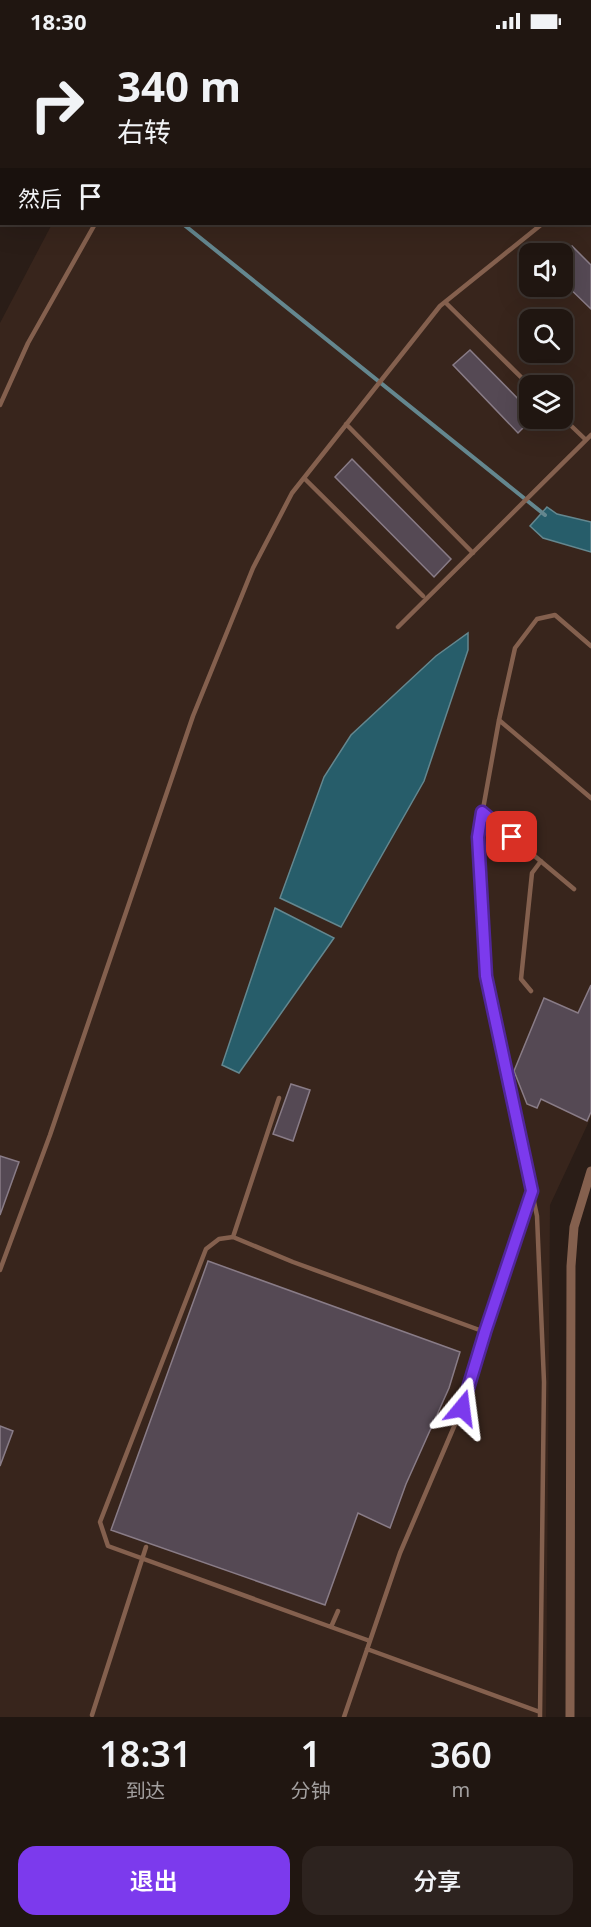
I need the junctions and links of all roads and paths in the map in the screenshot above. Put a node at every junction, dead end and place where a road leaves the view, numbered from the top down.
1 (94, 225) edge
2 (541, 225) edge
3 (445, 302) junction
4 (519, 375) edge
5 (0, 405) edge
6 (346, 424) junction
7 (573, 428) edge
8 (591, 435) edge
9 (586, 440) junction
10 (304, 477) junction
11 (473, 553) junction
12 (423, 596) dead end
13 (398, 627) dead end
14 (591, 646) edge
15 (499, 720) junction
16 (591, 798) edge
17 (482, 812) junction
18 (541, 861) junction
19 (574, 889) dead end
20 (531, 991) dead end
21 (279, 1098) dead end
22 (591, 1172) edge
23 (532, 1191) junction
24 (233, 1236) junction
25 (0, 1270) edge
26 (485, 1332) junction
27 (146, 1547) dead end
28 (141, 1558) junction
29 (338, 1611) dead end
30 (331, 1627) junction
31 (370, 1641) junction
32 (368, 1649) junction
33 (540, 1714) edge
34 (93, 1715) dead end
35 (344, 1717) edge
36 (570, 1717) edge

1 - 5 lane
2 - 3 lane
3 - 4 lane
3 - 6 lane
6 - 10 lane
6 - 11 lane
7 - 9 lane
8 - 9 lane
9 - 11 lane
10 - 12 lane
10 - 25 lane
11 - 13 lane
14 - 15 lane
15 - 16 lane
15 - 17 lane
17 - 18 lane
17 - 23 lane
18 - 19 lane
18 - 20 lane
21 - 24 lane
22 - 36 street
23 - 26 lane
23 - 33 lane
24 - 26 lane
24 - 28 lane
26 - 31 lane
27 - 28 lane
28 - 30 lane
28 - 34 lane
29 - 30 lane
30 - 31 lane
31 - 32 lane
32 - 33 lane
32 - 35 lane

